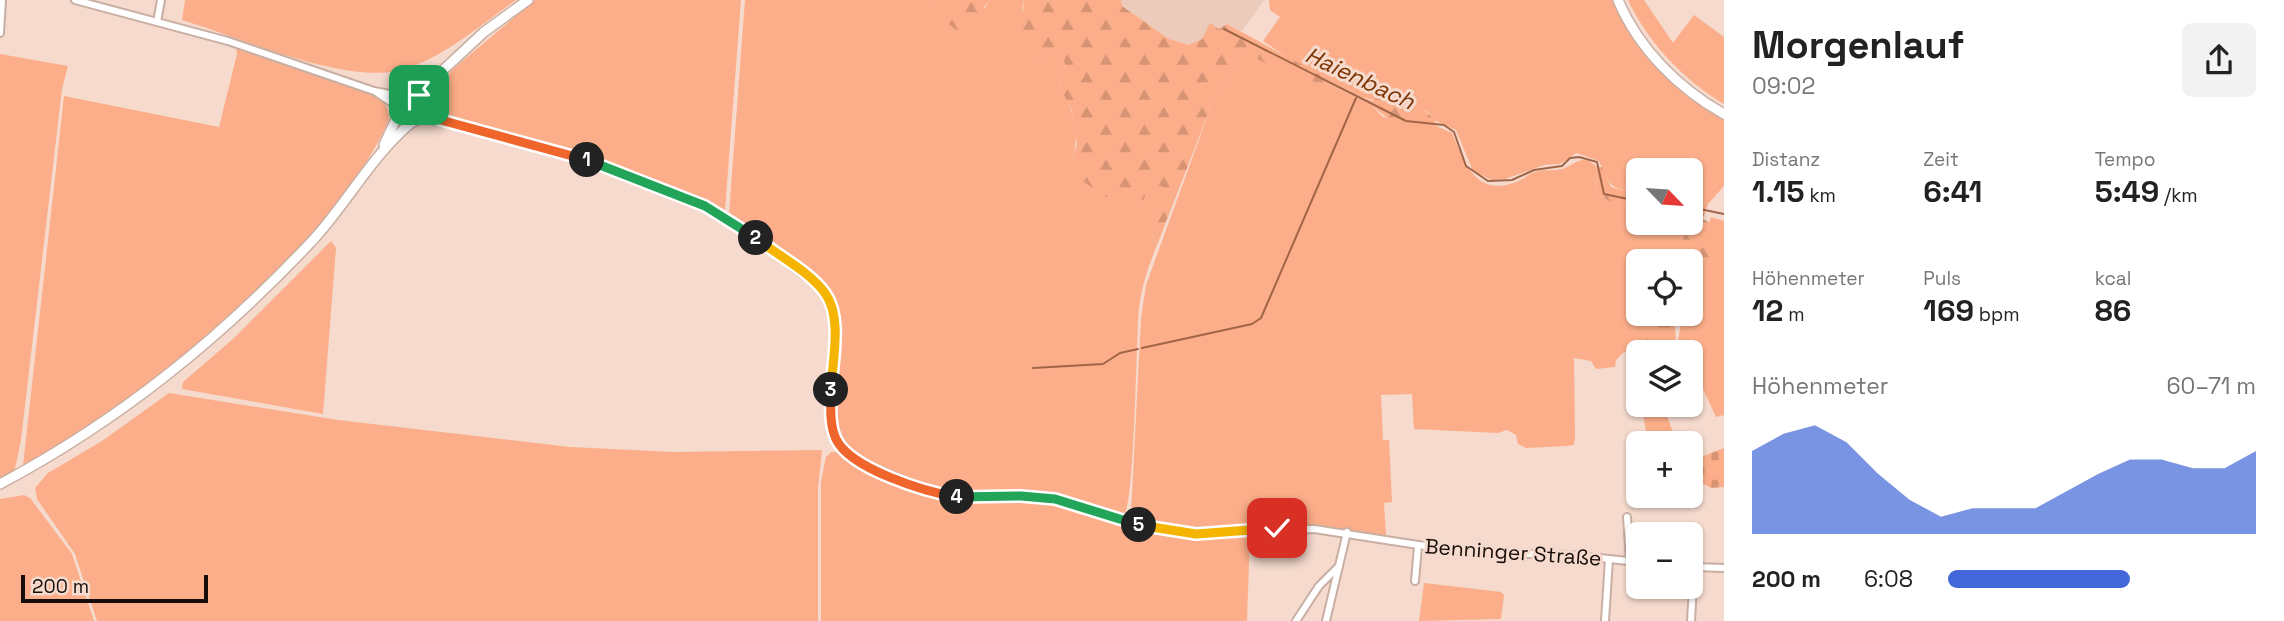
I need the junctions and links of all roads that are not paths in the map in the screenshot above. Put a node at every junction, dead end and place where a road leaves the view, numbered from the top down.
1 (2, 0) edge
2 (75, 0) edge
3 (102, 0) edge
4 (161, 0) edge
5 (528, 0) edge
6 (1618, 0) edge
7 (100, 8) junction
8 (157, 22) junction
9 (0, 33) edge
10 (441, 72) junction
11 (411, 92) junction
12 (398, 105) junction
13 (424, 105) junction
14 (1724, 114) edge
15 (437, 119) junction
16 (416, 120) junction
17 (383, 150) junction
18 (0, 484) edge
19 (1628, 517) dead end
20 (1629, 522) edge
21 (1347, 533) junction
22 (1418, 546) junction
23 (1609, 559) junction
24 (1626, 561) edge
25 (1340, 565) junction
26 (1703, 567) edge
27 (1724, 568) edge
28 (1415, 581) dead end
29 (1691, 599) edge
30 (1296, 621) edge
31 (1326, 621) edge
32 (1605, 621) edge
33 (1691, 621) edge

1 - 9 street
2 - 7 street
3 - 7 street
4 - 8 street
5 - 10 main road
6 - 14 main road
7 - 8 street
8 - 12 street
10 - 11 main road
10 - 13 main road
11 - 12 main road
11 - 13 main road
12 - 16 main road
12 - 17 main road
13 - 15 street
13 - 16 main road
15 - 16 street
15 - 21 street, Benninger Straße
16 - 17 main road
17 - 18 main road
19 - 20 street, Benninger Straße
21 - 22 street, Benninger Straße
21 - 25 street
22 - 23 street, Benninger Straße
22 - 28 street
23 - 24 street, Benninger Straße
23 - 32 street
25 - 30 street
25 - 31 street
26 - 27 street
29 - 33 street

